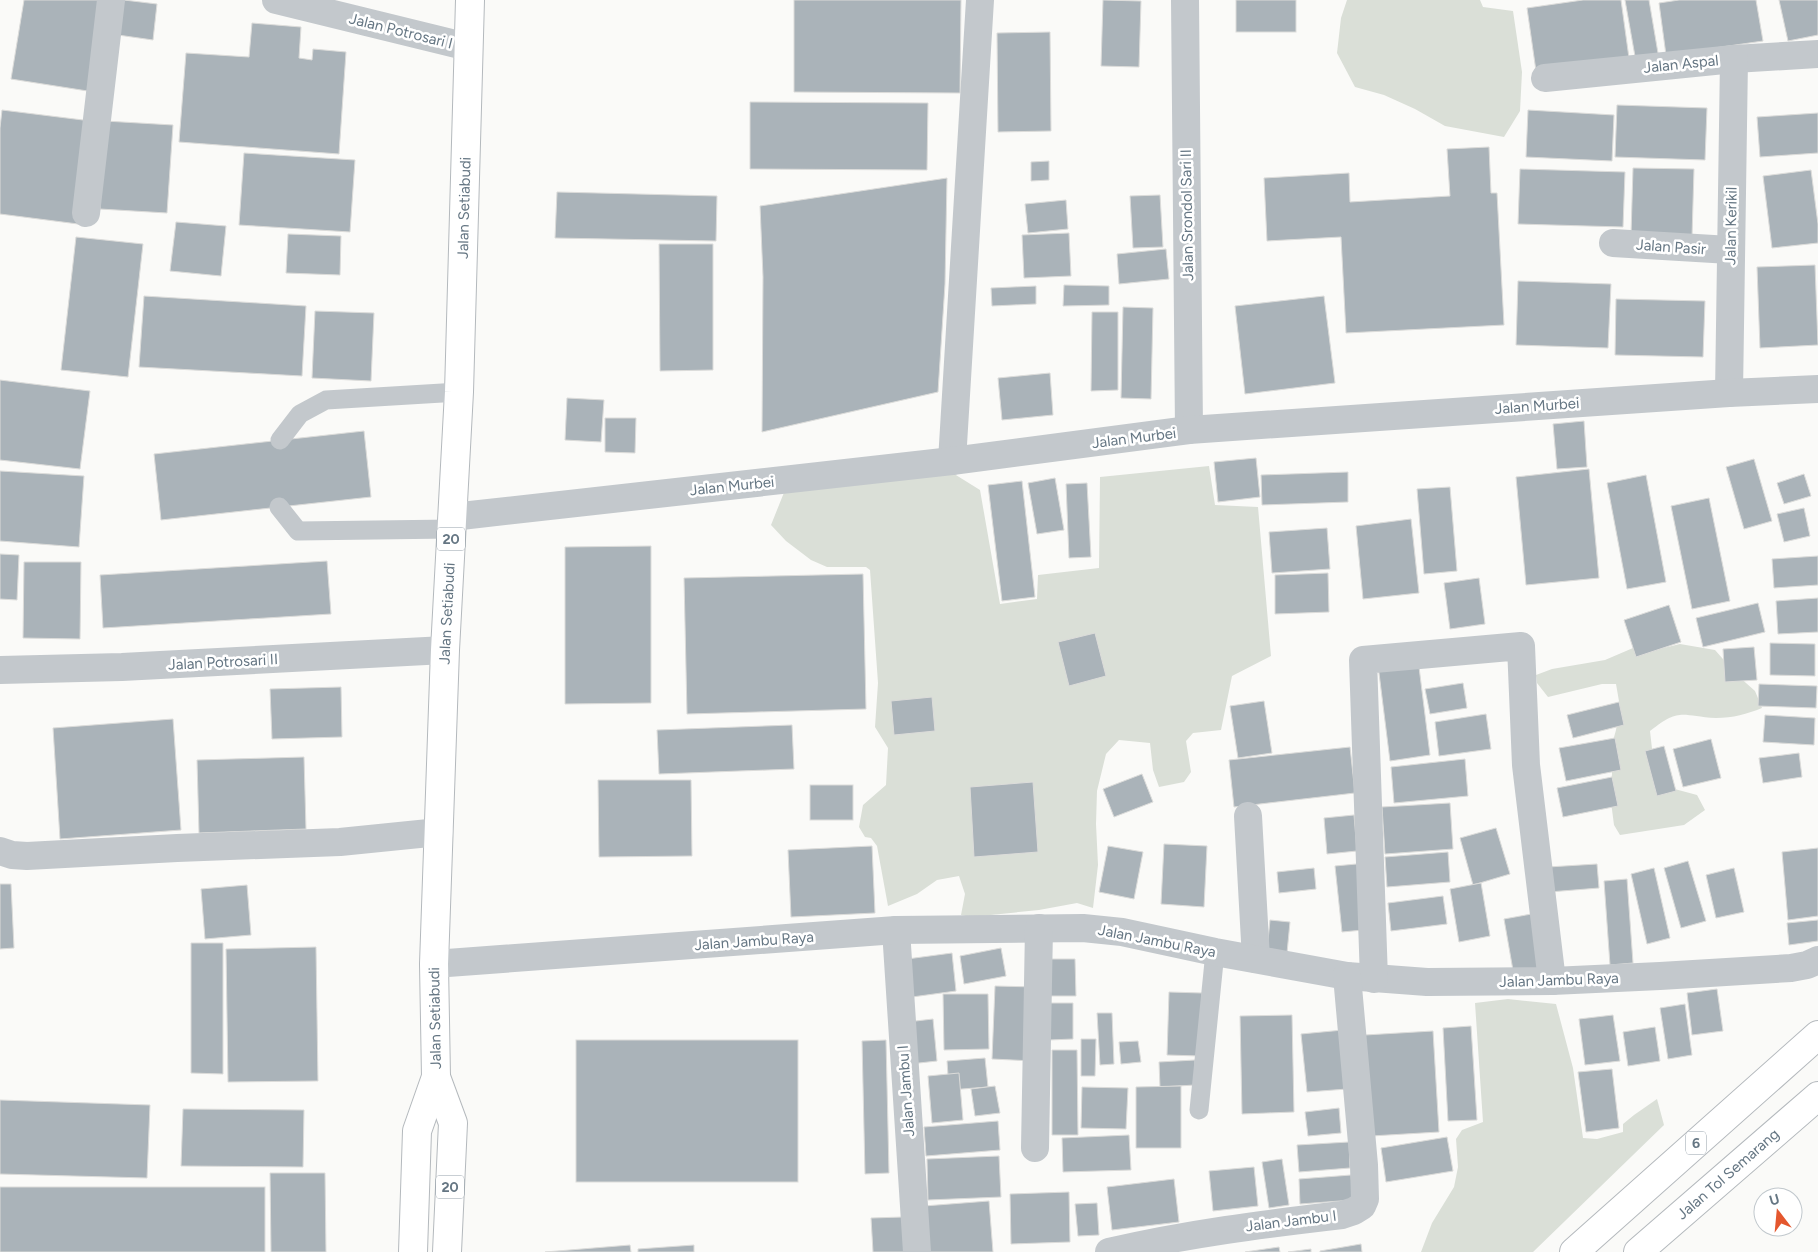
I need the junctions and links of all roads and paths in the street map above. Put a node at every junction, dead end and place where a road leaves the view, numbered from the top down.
1 (110, 0) edge
2 (276, 0) edge
3 (470, 0) edge
4 (980, 0) edge
5 (1185, 0) edge
6 (468, 47) junction
7 (1818, 54) edge
8 (1734, 59) junction
9 (1545, 78) dead end
10 (86, 213) dead end
11 (1613, 243) dead end
12 (1730, 250) junction
13 (1818, 389) edge
14 (459, 392) junction
15 (1729, 392) junction
16 (1189, 430) junction
17 (280, 440) dead end
18 (952, 461) junction
19 (279, 507) dead end
20 (452, 523) junction
21 (445, 650) junction
22 (0, 670) edge
23 (1248, 816) dead end
24 (439, 832) junction
25 (0, 851) edge
26 (1039, 928) junction
27 (896, 930) junction
28 (1215, 952) junction
29 (1256, 959) junction
30 (1818, 960) edge
31 (434, 964) junction
32 (1347, 976) junction
33 (1374, 979) junction
34 (1552, 981) junction
35 (1818, 1035) edge
36 (436, 1077) junction
37 (1818, 1096) edge
38 (1199, 1110) dead end
39 (1035, 1148) dead end
40 (413, 1252) edge
41 (447, 1252) edge
42 (917, 1252) edge
43 (1109, 1252) edge
44 (1574, 1252) edge
45 (1638, 1252) edge

1 - 10 street
2 - 6 street, Jalan Potrosari I
3 - 6 highway, Jalan Setiabudi / 20
4 - 18 street
5 - 16 street, Jalan Srondol Sari II
6 - 14 highway, Jalan Setiabudi / 20
7 - 8 street, Jalan Aspal
8 - 9 street, Jalan Aspal
8 - 12 street, Jalan Kerikil
11 - 12 street, Jalan Pasir
12 - 15 street, Jalan Kerikil
13 - 15 street, Jalan Murbei
14 - 17 lane
14 - 20 highway, Jalan Setiabudi / 20
15 - 16 street, Jalan Murbei
16 - 18 street, Jalan Murbei
18 - 20 street, Jalan Murbei
19 - 20 lane
20 - 21 highway, Jalan Setiabudi / 20
21 - 22 street, Jalan Potrosari II
21 - 24 highway, Jalan Setiabudi / 20
23 - 29 street
24 - 25 street
24 - 31 highway, Jalan Setiabudi / 20
26 - 27 street, Jalan Jambu Raya
26 - 28 street, Jalan Jambu Raya
26 - 39 street
27 - 31 street, Jalan Jambu Raya
27 - 42 street, Jalan Jambu I
28 - 29 street, Jalan Jambu Raya
28 - 38 lane
29 - 32 street, Jalan Jambu Raya
30 - 34 street, Jalan Jambu Raya
31 - 36 highway, Jalan Setiabudi / 20
32 - 33 street, Jalan Jambu Raya
32 - 43 street, Jalan Jambu I
33 - 34 street, Jalan Jambu Raya
33 - 34 street
35 - 44 highway, 6
36 - 40 highway, Jalan Setiabudi / 20
36 - 41 highway, Jalan Setiabudi / 20
37 - 45 highway, Jalan Tol Semarang

